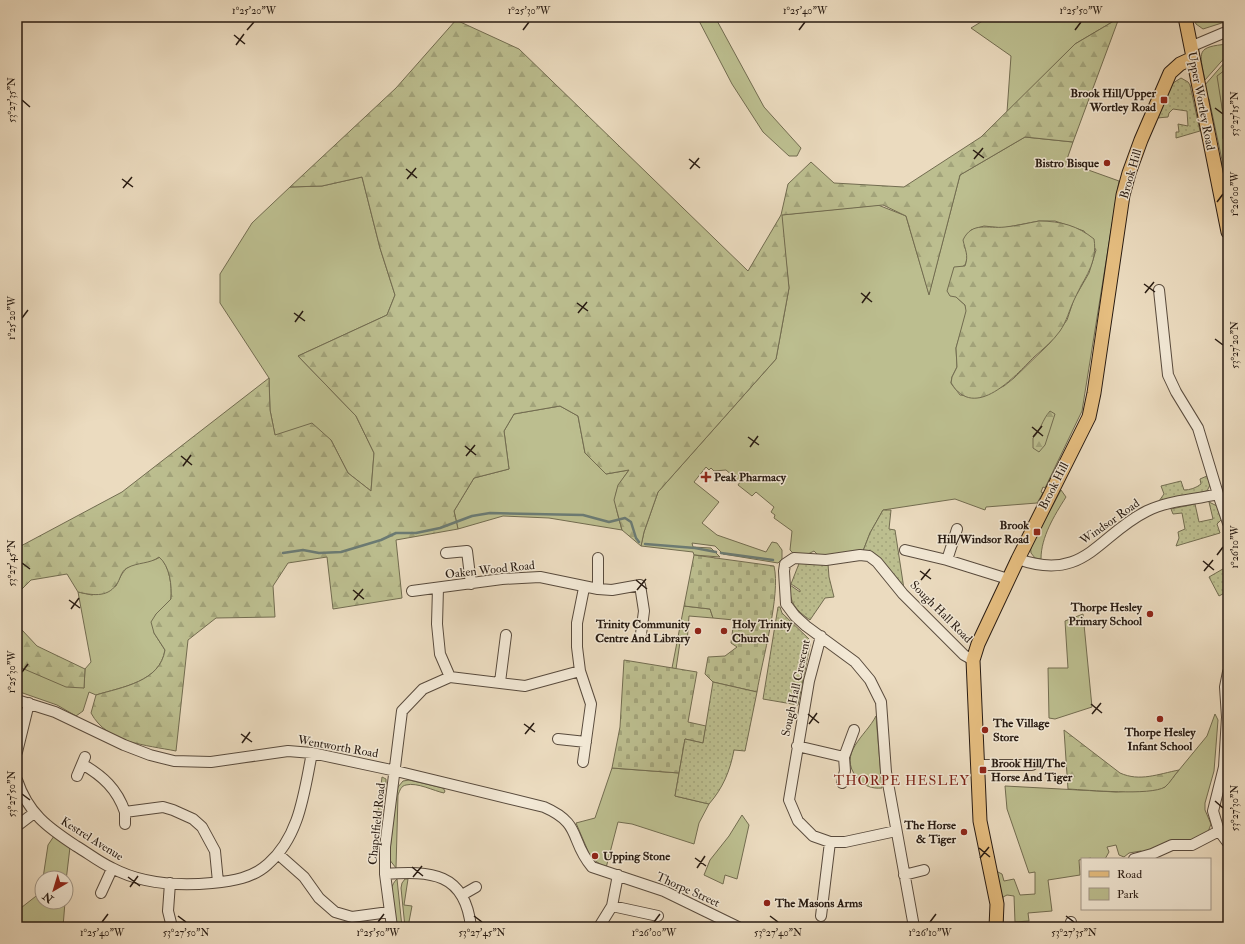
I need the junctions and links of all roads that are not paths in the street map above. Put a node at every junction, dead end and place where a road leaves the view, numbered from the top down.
1 (1185, 17) edge
2 (1228, 31) edge
3 (1192, 52) junction
4 (1228, 232) edge
5 (1159, 290) dead end
6 (1218, 494) junction
7 (1228, 523) edge
8 (957, 529) dead end
9 (905, 550) dead end
10 (446, 553) dead end
11 (598, 558) dead end
12 (1018, 559) junction
13 (947, 560) junction
14 (1008, 579) junction
15 (471, 584) junction
16 (438, 588) junction
17 (584, 588) junction
18 (598, 589) junction
19 (412, 592) dead end
20 (641, 634) dead end
21 (506, 635) dead end
22 (821, 636) junction
23 (973, 660) junction
24 (580, 671) junction
25 (1228, 672) edge
26 (450, 676) junction
27 (500, 682) junction
28 (17, 700) edge
29 (29, 703) junction
30 (854, 730) dead end
31 (558, 739) dead end
32 (586, 742) junction
33 (797, 746) junction
34 (17, 752) edge
35 (312, 754) junction
36 (844, 757) junction
37 (583, 762) dead end
38 (978, 765) junction
39 (1032, 765) dead end
40 (396, 771) junction
41 (77, 776) dead end
42 (17, 780) edge
43 (842, 783) dead end
44 (125, 812) junction
45 (34, 813) junction
46 (125, 824) dead end
47 (17, 826) edge
48 (1219, 830) junction
49 (896, 831) junction
50 (830, 842) junction
51 (1228, 843) edge
52 (278, 854) junction
53 (1138, 858) edge
54 (585, 859) joint
55 (112, 869) junction
56 (924, 870) dead end
57 (385, 874) junction
58 (618, 875) junction
59 (904, 875) junction
60 (218, 882) junction
61 (170, 883) junction
62 (476, 887) dead end
63 (102, 893) dead end
64 (462, 894) junction
65 (612, 906) junction
66 (389, 912) junction
67 (658, 916) dead end
68 (821, 916) dead end
69 (172, 927) edge
70 (392, 927) edge
71 (471, 927) edge
72 (599, 927) edge
73 (738, 927) edge
74 (914, 927) edge
75 (996, 927) edge

1 - 3 main road, Upper Wortley Road
2 - 3 street
3 - 4 main road, Upper Wortley Road
3 - 12 main road, Brook Hill
5 - 6 street
6 - 7 street
6 - 12 street, Windsor Road
8 - 13 street
9 - 13 street
10 - 15 street
11 - 18 street
12 - 14 main road, Brook Hill
13 - 14 street
14 - 23 main road, Brook Hill
15 - 16 street, Oaken Wood Road
15 - 17 street, Oaken Wood Road
16 - 19 street, Oaken Wood Road
16 - 26 street
17 - 18 street, Oaken Wood Road
17 - 24 street
18 - 20 street, Oaken Wood Road
21 - 27 street
22 - 23 street, Sough Hall Road
22 - 33 street, Sough Hall Crescent
22 - 49 street
23 - 38 main road, Brook Hill
24 - 27 street
24 - 32 street
25 - 48 street
26 - 27 street
26 - 40 street, Chapelfield Road
28 - 29 street, Wentworth Road
29 - 34 street
29 - 35 street, Wentworth Road
30 - 36 street
31 - 32 street
32 - 37 street
33 - 36 street, Sough Hall Crescent
33 - 50 street, Sough Hall Crescent
35 - 40 street, Wentworth Road
35 - 52 street, Kestrel Avenue
36 - 43 street
38 - 39 street
38 - 75 main road, Brook Hill
40 - 54 street, Wentworth Road
40 - 57 street, Chapelfield Road
41 - 44 street
42 - 45 street, Kestrel Avenue
44 - 46 street
44 - 60 street
45 - 47 street
45 - 55 street, Kestrel Avenue
48 - 51 street
48 - 53 street
49 - 50 street, Sough Hall Crescent
49 - 59 street
50 - 68 street
52 - 60 street, Kestrel Avenue
52 - 66 street
54 - 58 street, Thorpe Street
55 - 61 street, Kestrel Avenue
55 - 63 street
56 - 59 street
57 - 64 street
57 - 66 street, Chapelfield Road
58 - 65 street
58 - 73 street, Thorpe Street
59 - 74 street
60 - 61 street, Kestrel Avenue
61 - 69 street
62 - 64 street
64 - 71 street
65 - 67 street
65 - 72 street
66 - 70 street, Chapelfield Road

